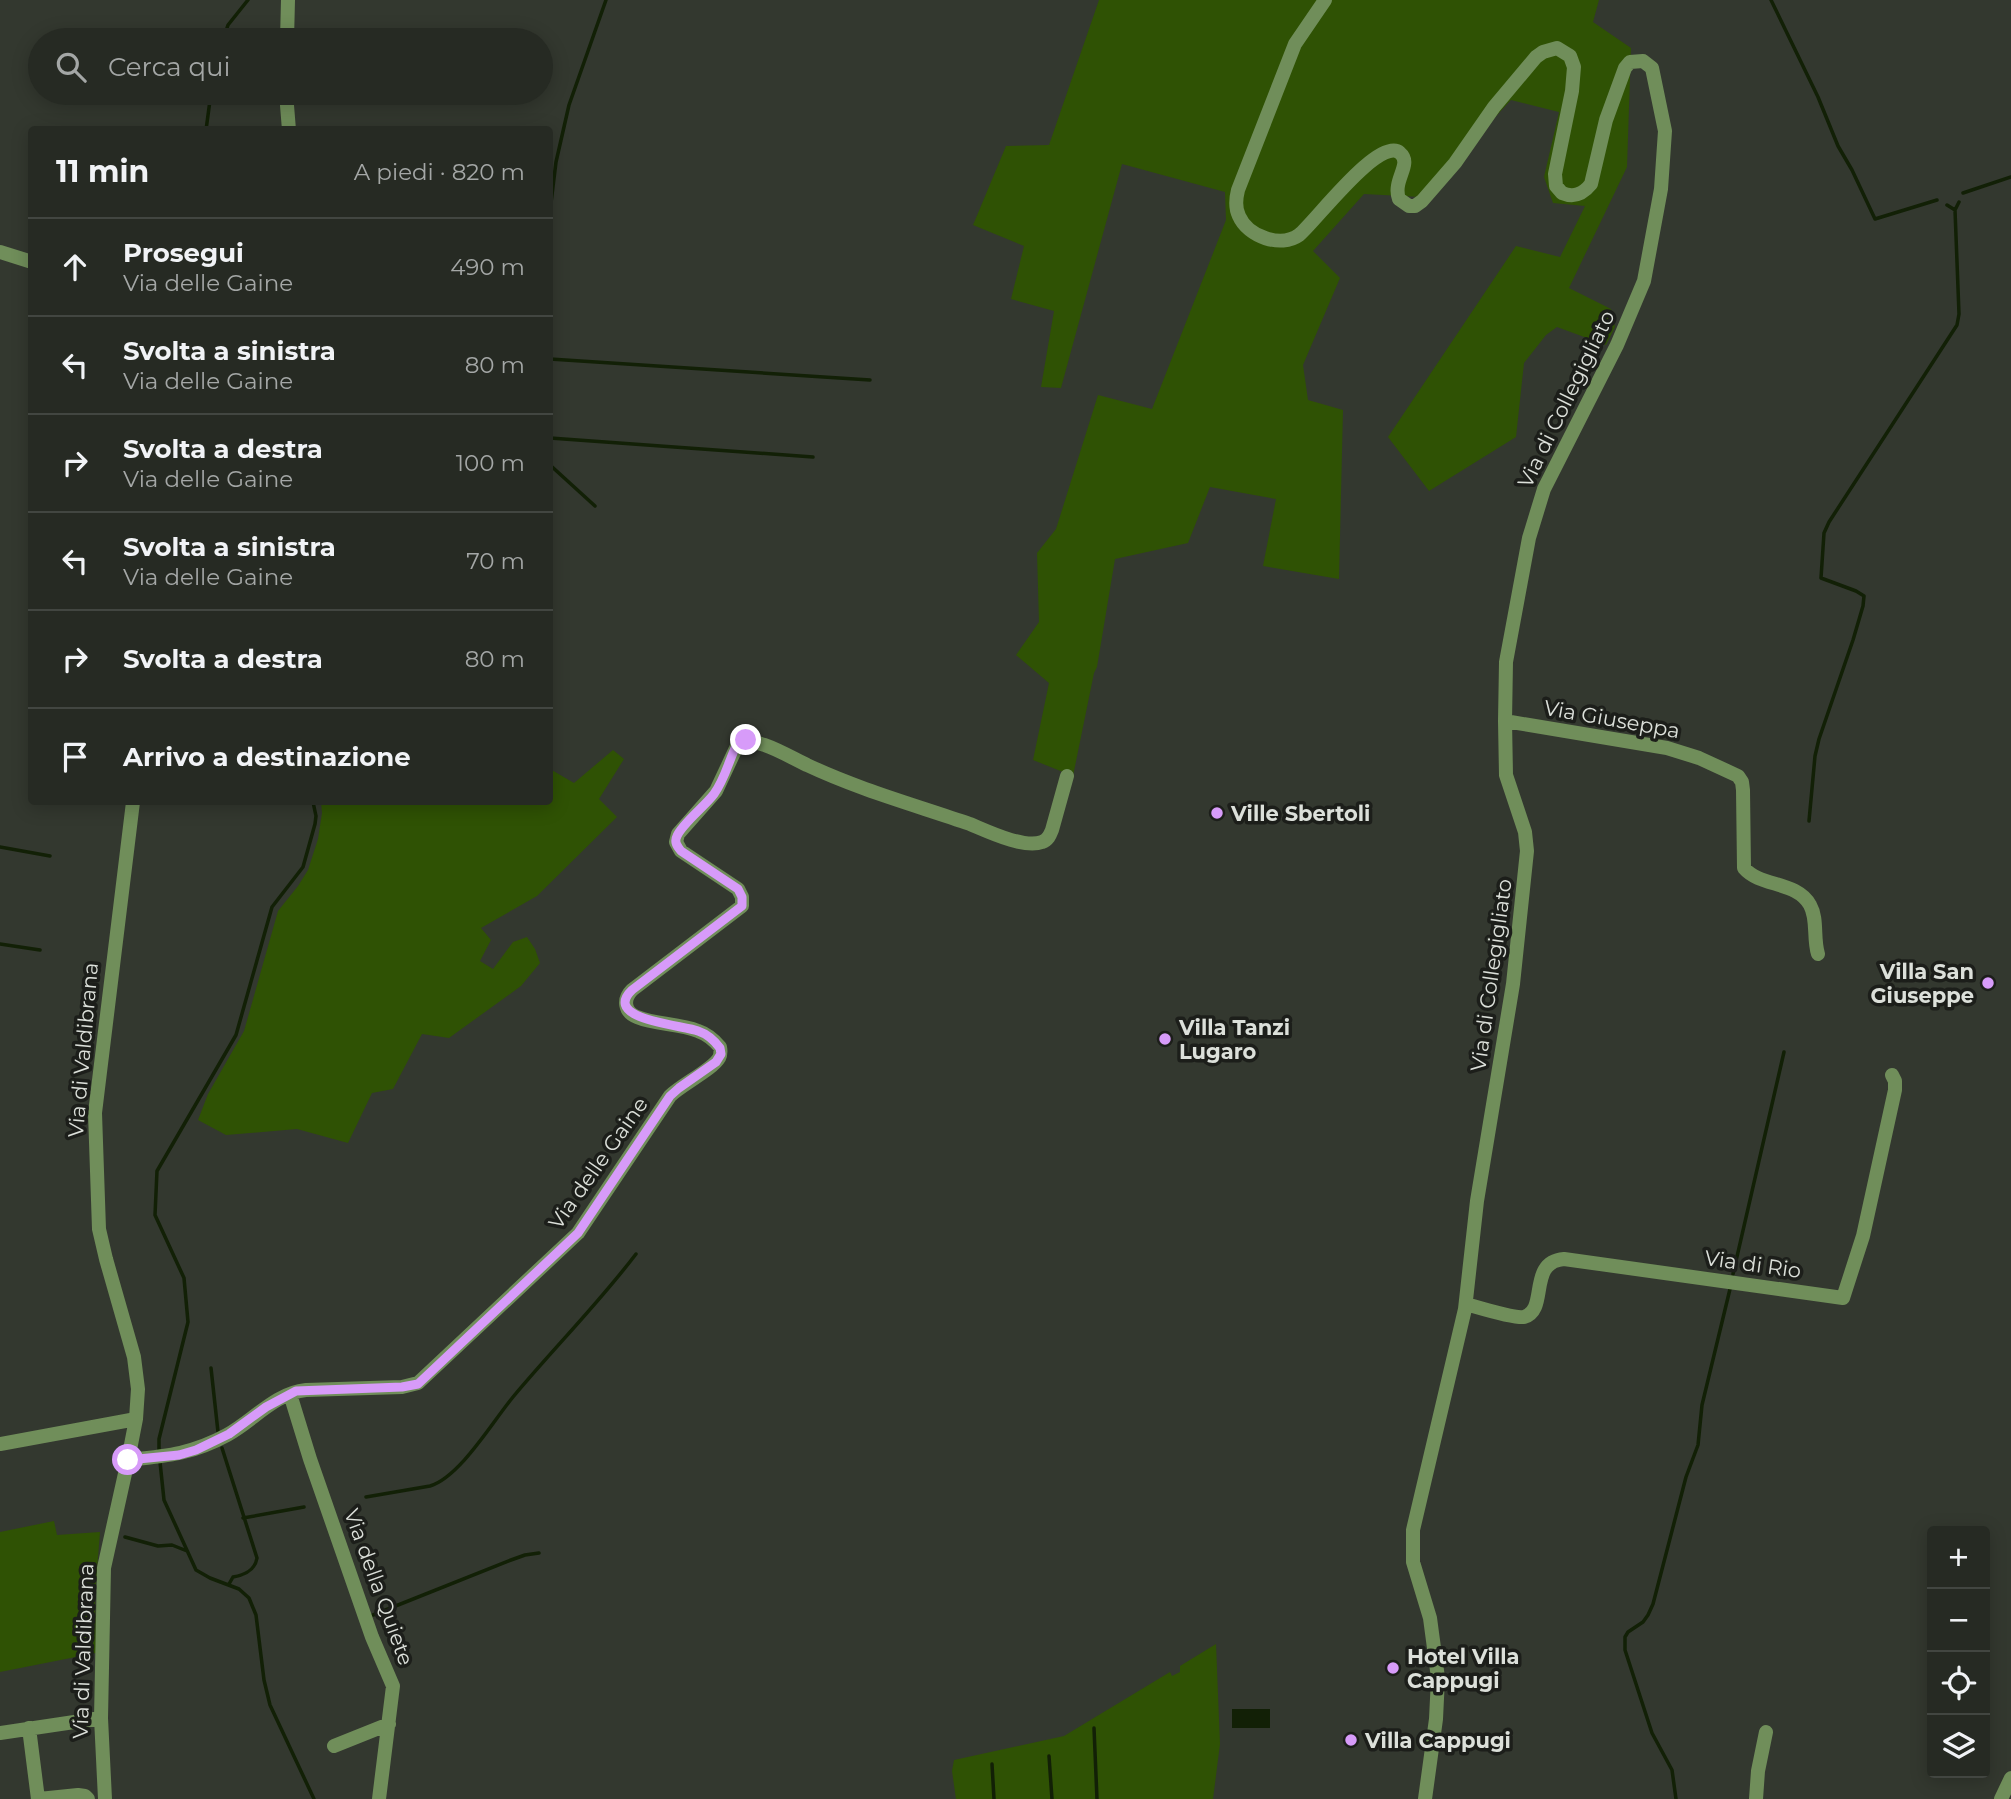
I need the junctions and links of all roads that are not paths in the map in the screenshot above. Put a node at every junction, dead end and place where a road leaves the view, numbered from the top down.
1 (288, 0) edge
2 (1325, 0) edge
3 (287, 28) edge
4 (287, 105) edge
5 (289, 126) edge
6 (0, 252) edge
7 (28, 261) edge
8 (1505, 721) junction
9 (1067, 776) dead end
10 (133, 805) edge
11 (1818, 954) dead end
12 (1892, 1074) dead end
13 (1466, 1304) junction
14 (290, 1394) junction
15 (136, 1419) junction
16 (0, 1444) edge
17 (128, 1460) junction
18 (101, 1718) junction
19 (389, 1724) junction
20 (29, 1728) junction
21 (1766, 1732) dead end
22 (0, 1733) edge
23 (334, 1746) dead end
24 (2011, 1779) edge
25 (39, 1799) edge
26 (88, 1799) edge
27 (104, 1799) edge
28 (379, 1799) edge
29 (1425, 1799) edge
30 (1756, 1799) edge
31 (2001, 1799) edge

1 - 3 street
2 - 8 street, Via di Collegigliato
4 - 5 street
6 - 7 street
8 - 11 street, Via Giuseppa
8 - 13 street, Via di Collegigliato
9 - 14 street, Via delle Gaine
10 - 15 street, Via di Valdibrana
12 - 13 street, Via di Rio
13 - 29 street, Via di Collegigliato
14 - 17 street, Via delle Gaine
14 - 19 street, Via della Quiete
15 - 16 street
15 - 17 street, Via di Valdibrana
17 - 18 street, Via di Valdibrana
18 - 20 street
18 - 27 street, Via di Valdibrana
19 - 23 street
19 - 28 street, Via della Quiete
20 - 22 street
20 - 25 street
21 - 30 street
24 - 31 street
25 - 26 street

